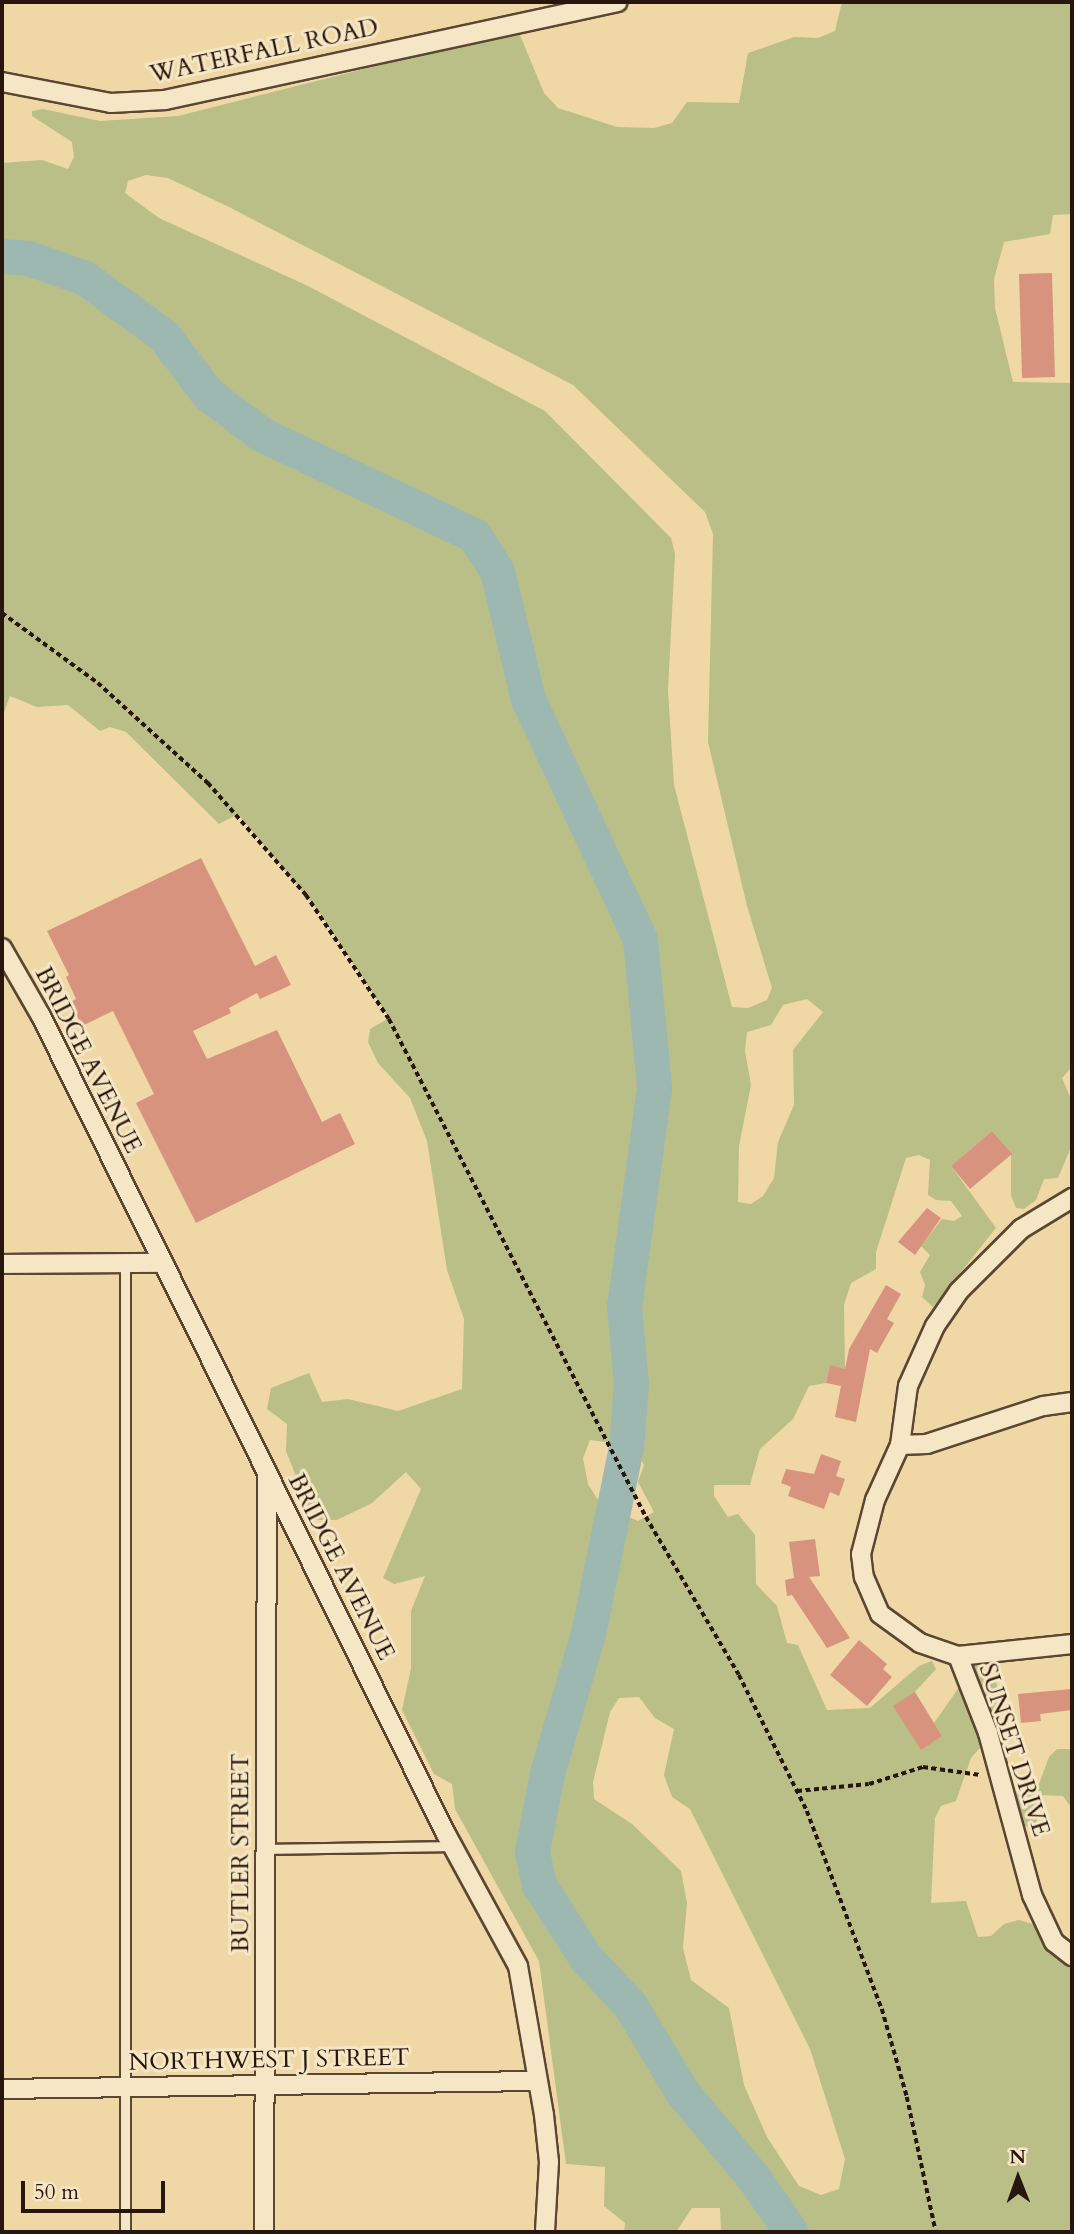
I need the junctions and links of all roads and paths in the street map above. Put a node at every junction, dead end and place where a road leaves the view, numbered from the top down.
1 (617, 2) edge
2 (2, 82) edge
3 (2, 613) edge
4 (2, 948) edge
5 (1072, 1198) edge
6 (160, 1263) junction
7 (2, 1264) edge
8 (125, 1264) junction
9 (1072, 1402) edge
10 (900, 1445) junction
11 (267, 1474) junction
12 (1072, 1644) edge
13 (958, 1656) junction
14 (999, 1772) junction
15 (797, 1791) junction
16 (452, 1846) junction
17 (265, 1849) junction
18 (1072, 1956) edge
19 (537, 2081) junction
20 (263, 2085) junction
21 (124, 2087) junction
22 (2, 2089) edge
23 (125, 2232) edge
24 (264, 2232) edge
25 (545, 2232) edge
26 (936, 2232) edge

1 - 2 street, WATERFALL ROAD
3 - 15 path
4 - 6 street, BRIDGE AVENUE
5 - 10 street, SUNSET DRIVE
6 - 8 street
6 - 11 street, BRIDGE AVENUE
7 - 8 street
8 - 21 lane
9 - 10 street
10 - 13 street, SUNSET DRIVE
11 - 16 street, BRIDGE AVENUE
11 - 17 street, BUTLER STREET
12 - 13 street
13 - 14 street, SUNSET DRIVE
14 - 15 path
14 - 18 street, SUNSET DRIVE
15 - 26 path
16 - 17 lane
16 - 19 street, BRIDGE AVENUE
17 - 20 street, BUTLER STREET
19 - 20 street, NORTHWEST J STREET
19 - 25 street, BRIDGE AVENUE
20 - 21 street, NORTHWEST J STREET
20 - 24 street, BUTLER STREET
21 - 22 street, NORTHWEST J STREET
21 - 23 lane

